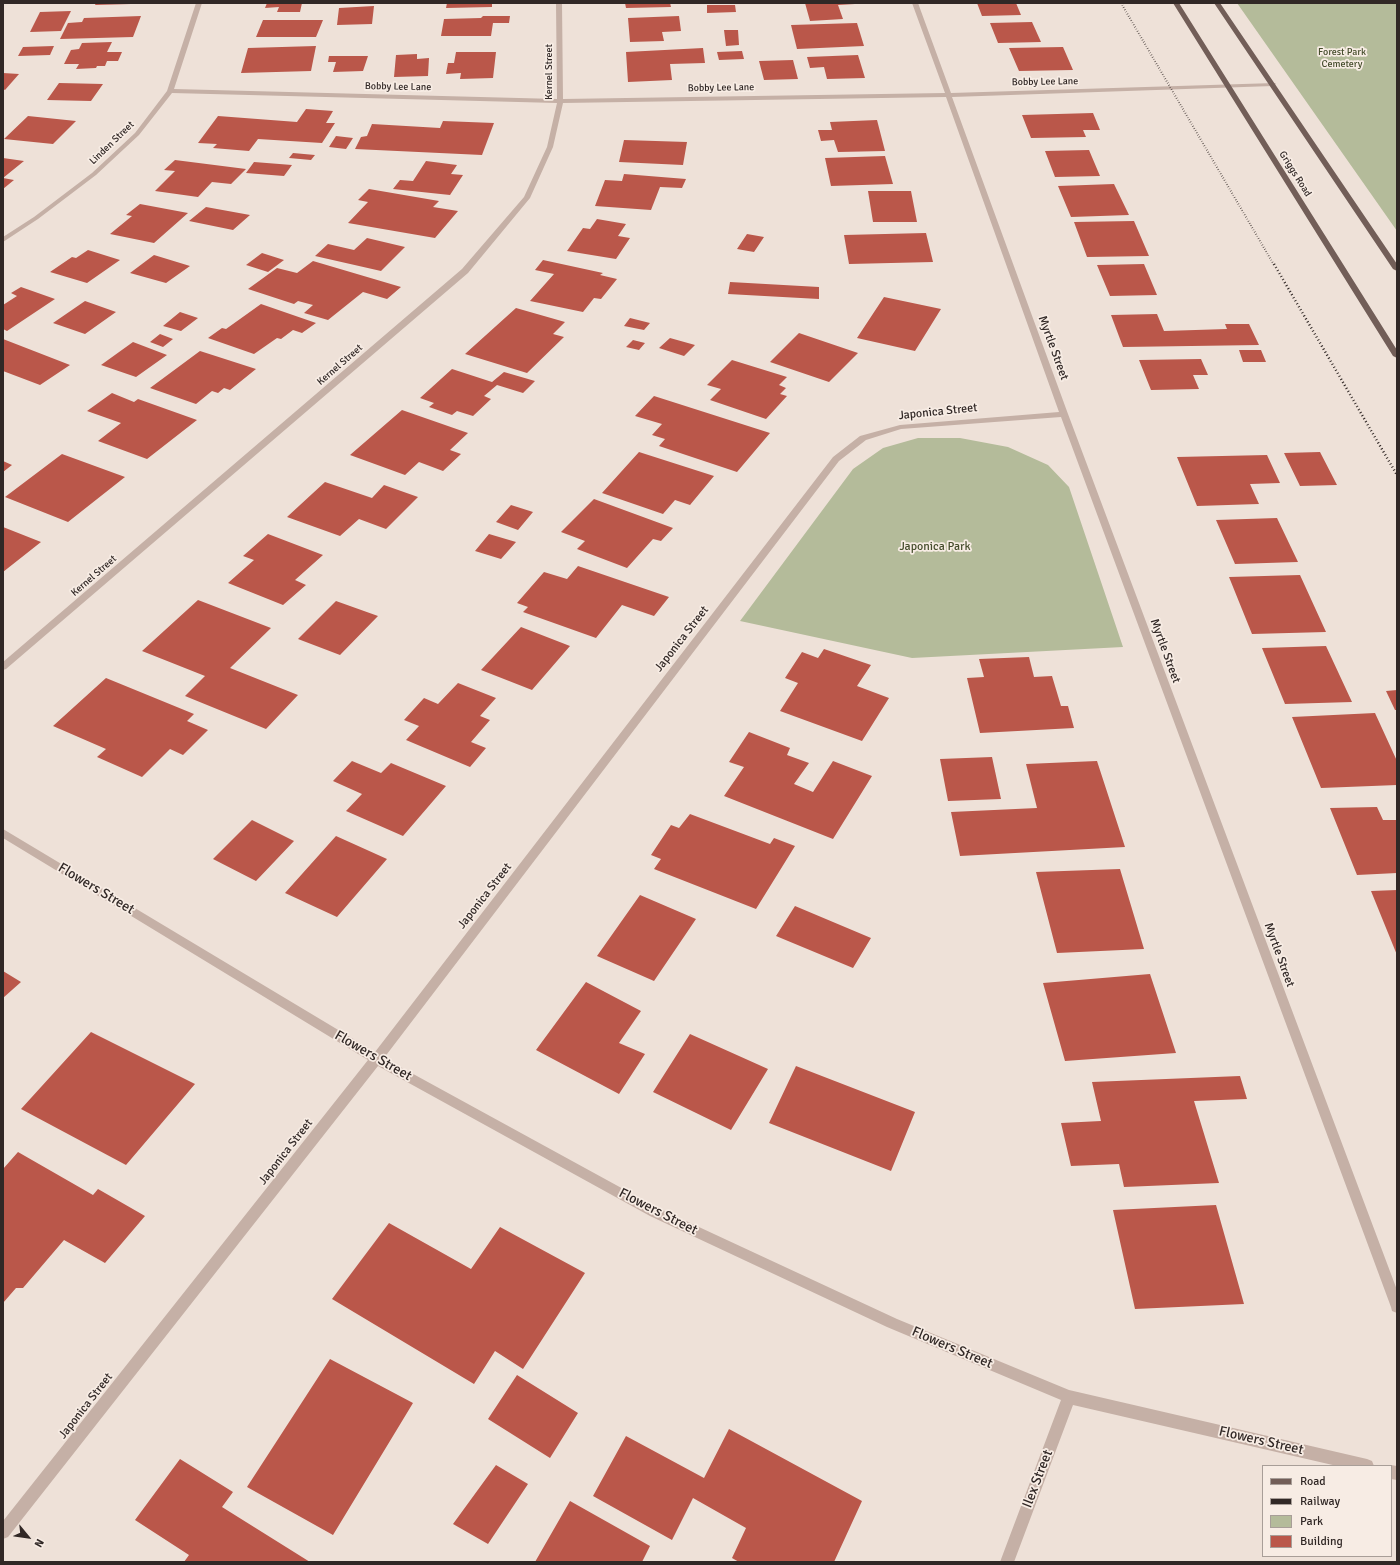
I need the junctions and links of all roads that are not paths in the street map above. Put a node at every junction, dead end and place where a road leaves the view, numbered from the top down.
1 (199, 3) edge
2 (559, 3) edge
3 (915, 3) edge
4 (1176, 3) edge
5 (1217, 3) edge
6 (1273, 84) junction
7 (1229, 85) junction
8 (170, 91) junction
9 (949, 95) junction
10 (560, 101) junction
11 (3, 240) edge
12 (1397, 270) edge
13 (1397, 356) edge
14 (1064, 414) junction
15 (3, 667) edge
16 (3, 833) edge
17 (376, 1059) junction
18 (1397, 1307) edge
19 (1069, 1396) junction
20 (1363, 1465) edge
21 (3, 1532) edge
22 (1007, 1562) edge

1 - 8 street, Linden Street
2 - 10 street, Kernel Street
3 - 9 street, Myrtle Street
4 - 7 main road, Griggs Road
5 - 6 main road
6 - 7 street, Bobby Lee Lane
6 - 12 main road
7 - 9 street, Bobby Lee Lane
7 - 13 main road, Griggs Road
8 - 10 street, Bobby Lee Lane
8 - 11 street, Linden Street
9 - 10 street, Bobby Lee Lane
9 - 14 street, Myrtle Street
10 - 15 street, Kernel Street
14 - 17 street, Japonica Street
14 - 18 street, Myrtle Street
16 - 17 street, Flowers Street
17 - 19 street, Flowers Street
17 - 21 street, Japonica Street
19 - 20 street, Flowers Street
19 - 22 street, Ilex Street

